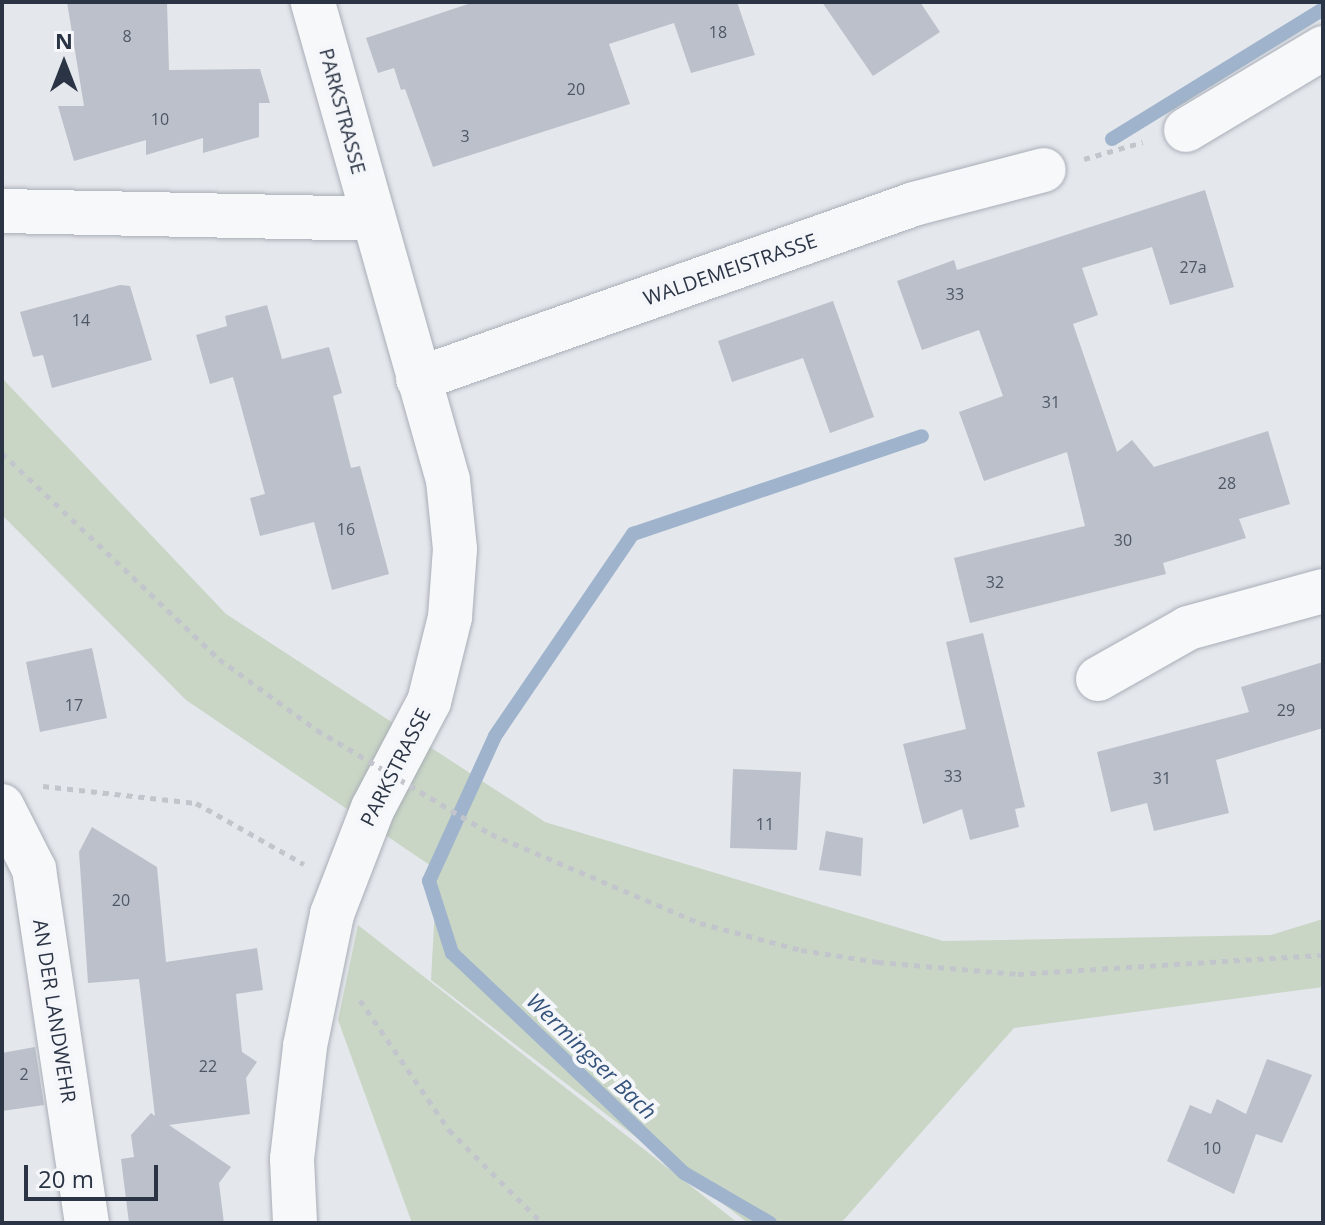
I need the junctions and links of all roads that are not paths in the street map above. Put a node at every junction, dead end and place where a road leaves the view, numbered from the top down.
1 (313, 2) edge
2 (1323, 48) edge
3 (1186, 130) road end
4 (1044, 170) road end
5 (2, 211) edge
6 (373, 219) junction
7 (418, 379) junction
8 (1323, 591) edge
9 (1098, 679) dead end
10 (17, 795) edge
11 (87, 1223) edge
12 (295, 1223) edge

1 - 6 street, PARKSTRASSE
2 - 3 street
4 - 7 street, WALDEMEISTRASSE
5 - 6 street
6 - 7 street, PARKSTRASSE
7 - 12 street, PARKSTRASSE
8 - 9 street
10 - 11 street, AN DER LANDWEHR

